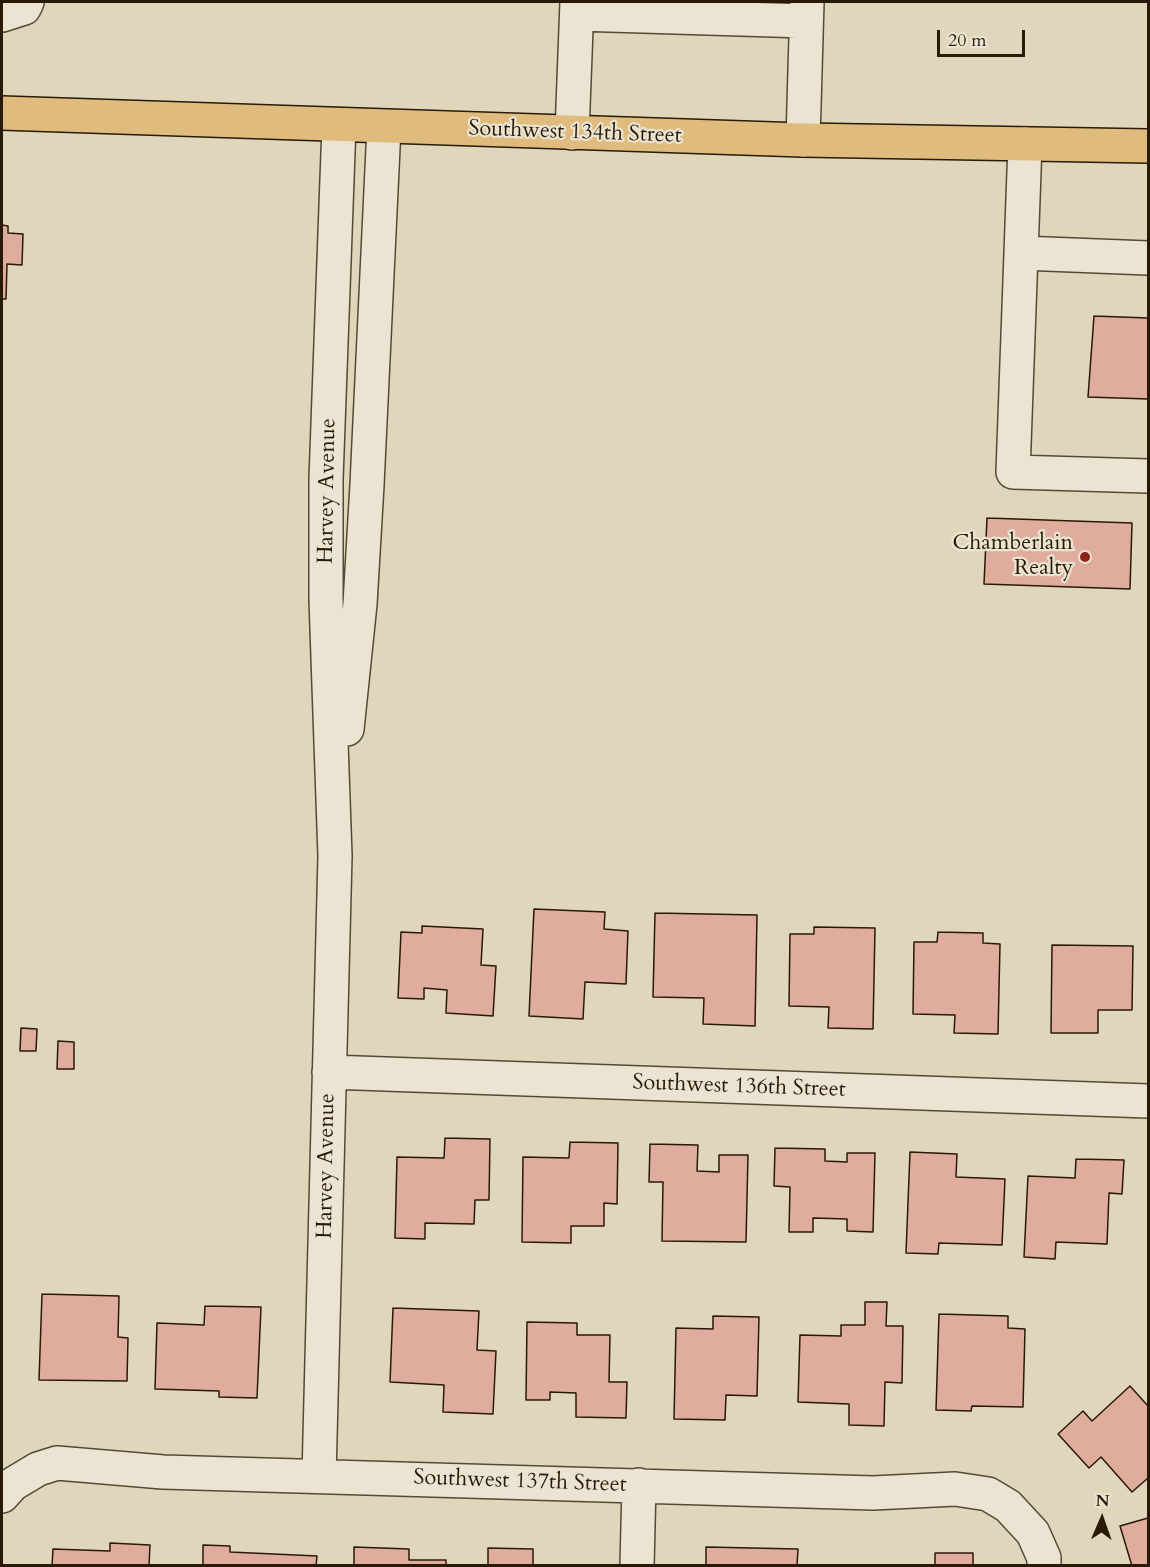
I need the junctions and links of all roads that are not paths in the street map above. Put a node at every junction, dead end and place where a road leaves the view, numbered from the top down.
1 (27, 2) edge
2 (577, 8) edge
3 (807, 11) edge
4 (2, 15) edge
5 (2, 113) edge
6 (339, 125) junction
7 (384, 127) junction
8 (572, 133) junction
9 (802, 140) junction
10 (1025, 144) junction
11 (1149, 146) edge
12 (1021, 253) junction
13 (1149, 258) edge
14 (1149, 476) edge
15 (335, 856) junction
16 (329, 1072) junction
17 (1149, 1101) edge
18 (318, 1476) junction
19 (639, 1485) junction
20 (7, 1490) edge
21 (637, 1566) edge
22 (1044, 1566) edge

1 - 4 street
2 - 3 street
2 - 8 street
3 - 9 street
5 - 6 main road, Southwest 134th Street
6 - 7 main road, Southwest 134th Street
6 - 15 street, Harvey Avenue
7 - 8 main road, Southwest 134th Street
7 - 15 street, Harvey Avenue
8 - 9 main road, Southwest 134th Street
9 - 10 main road, Southwest 134th Street
10 - 11 main road, Southwest 134th Street
10 - 12 street
12 - 13 street
12 - 14 street
15 - 16 street, Harvey Avenue
16 - 17 street, Southwest 136th Street
16 - 18 street, Harvey Avenue
18 - 19 street, Southwest 137th Street
18 - 20 street, Southwest 137th Street
19 - 21 street
19 - 22 street, Southwest 137th Street

